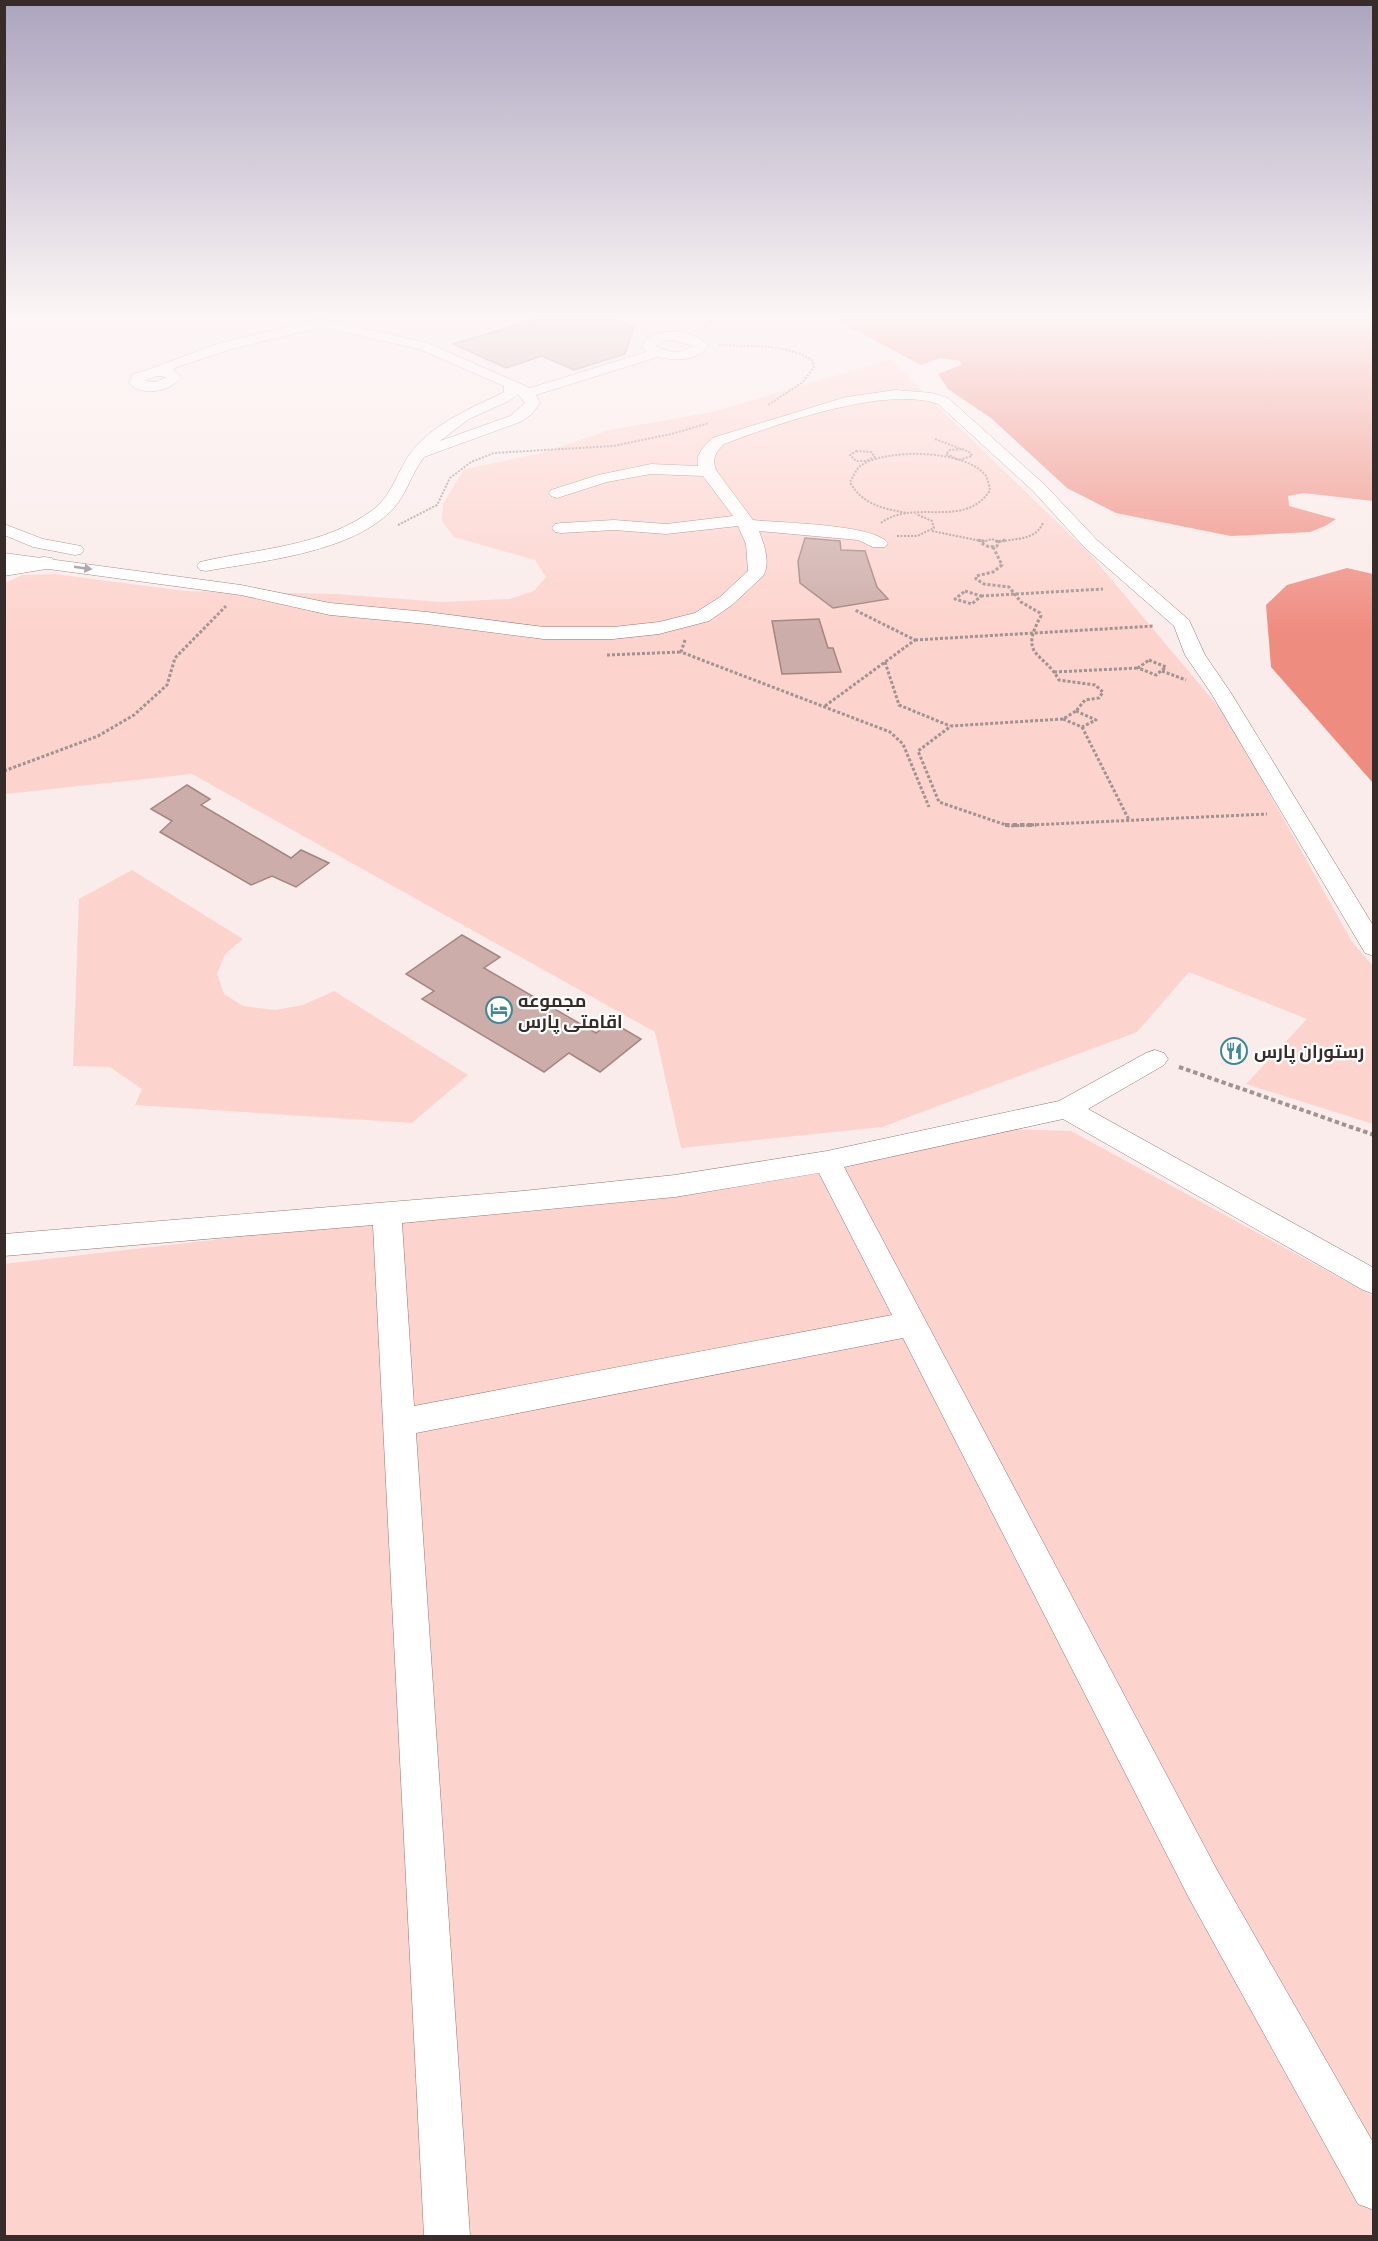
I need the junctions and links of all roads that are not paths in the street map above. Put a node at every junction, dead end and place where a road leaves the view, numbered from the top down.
1 (453, 423) edge
2 (508, 423) edge
3 (774, 423) edge
4 (967, 423) edge
5 (418, 454) junction
6 (708, 471) junction
7 (557, 493) dead end
8 (745, 522) junction
9 (561, 528) dead end
10 (4, 529) edge
11 (883, 534) road end
12 (88, 551) dead end
13 (4, 558) edge
14 (44, 563) junction
15 (184, 563) dead end
16 (206, 566) junction
17 (4, 570) edge
18 (242, 590) junction
19 (1374, 948) edge
20 (1155, 1059) road end
21 (1066, 1109) junction
22 (827, 1161) junction
23 (387, 1214) junction
24 (4, 1245) edge
25 (1374, 1282) edge
26 (911, 1324) junction
27 (400, 1422) junction
28 (1374, 2188) edge
29 (447, 2236) edge

1 - 5 street
2 - 5 street
3 - 6 street
4 - 19 street
5 - 16 street
6 - 7 street
6 - 8 street
8 - 9 street
8 - 11 street
8 - 18 street
10 - 12 street
13 - 14 street
14 - 17 main road
14 -> 18 street
15 - 16 street
16 - 18 street
20 - 21 street
21 - 22 street
21 - 25 street
22 - 23 street
22 - 26 street
23 - 24 street
23 - 27 street
26 - 27 street
26 - 28 street
27 - 29 street

